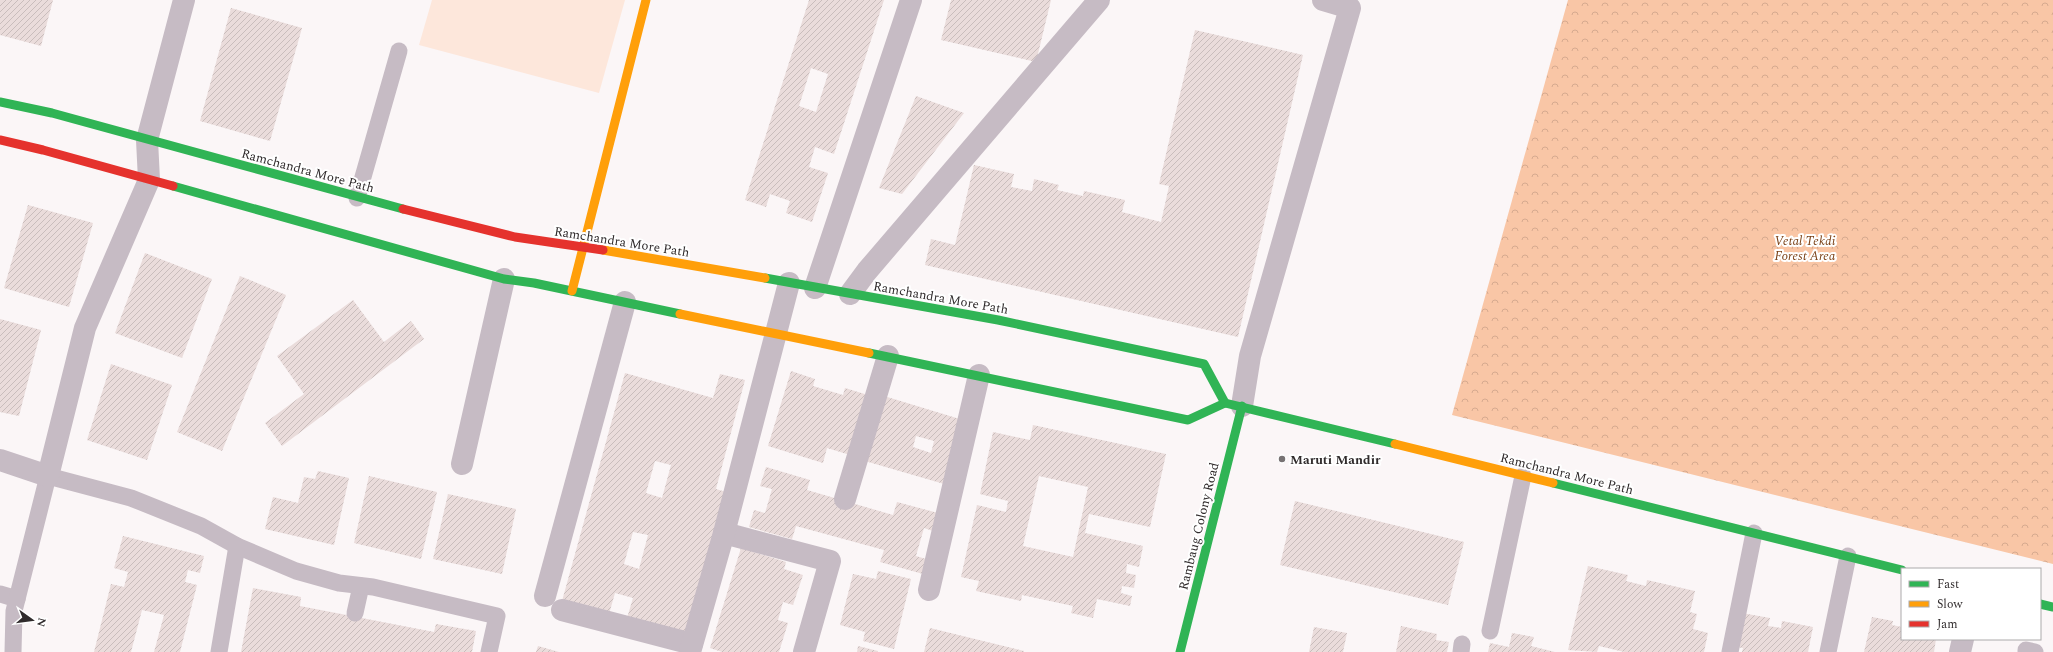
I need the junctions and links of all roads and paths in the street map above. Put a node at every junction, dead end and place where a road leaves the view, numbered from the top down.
1 (184, 0) edge
2 (646, 0) edge
3 (911, 0) edge
4 (1099, 0) edge
5 (1323, 0) edge
6 (399, 51) dead end
7 (0, 102) edge
8 (0, 140) edge
9 (147, 140) junction
10 (149, 180) junction
11 (357, 198) junction
12 (582, 247) junction
13 (504, 279) junction
14 (789, 283) junction
15 (815, 288) junction
16 (572, 291) junction
17 (850, 294) junction
18 (625, 302) junction
19 (777, 333) junction
20 (888, 356) junction
21 (979, 375) junction
22 (1233, 404) junction
23 (0, 460) edge
24 (462, 464) dead end
25 (48, 476) junction
26 (1523, 476) junction
27 (845, 499) dead end
28 (724, 533) junction
29 (1754, 533) junction
30 (237, 546) junction
31 (1848, 556) junction
32 (1901, 570) edge
33 (361, 586) junction
34 (929, 590) dead end
35 (0, 594) edge
36 (545, 596) dead end
37 (17, 600) junction
38 (2041, 604) edge
39 (2053, 607) edge
40 (562, 610) dead end
41 (355, 613) dead end
42 (1490, 631) dead end
43 (1963, 640) edge
44 (691, 648) edge
45 (13, 652) edge
46 (219, 652) edge
47 (489, 652) edge
48 (804, 652) edge
49 (1180, 652) edge
50 (1730, 652) edge
51 (1828, 652) edge
52 (1960, 652) edge
53 (2026, 652) edge
54 (2035, 652) edge

1 - 9 street
2 - 12 street
3 - 15 street
4 - 17 street
5 - 22 street
6 - 11 lane
7 - 9 street, Ramchandra More Path
8 - 10 street
9 - 10 street
9 - 11 street, Ramchandra More Path
10 - 13 street
10 - 25 street
11 - 12 street, Ramchandra More Path
12 - 14 street, Ramchandra More Path
12 - 16 street
13 - 16 street
13 - 24 street
14 - 15 street, Ramchandra More Path
14 - 19 street
15 - 17 street, Ramchandra More Path
16 - 18 street
17 - 22 street, Ramchandra More Path
18 - 19 street
18 - 36 street
19 - 20 street
19 - 28 street
20 - 21 street
20 - 27 street
21 - 22 street
21 - 34 street
22 - 26 street, Ramchandra More Path
22 - 49 street, Rambaug Colony Road
23 - 25 street
25 - 30 lane
25 - 37 lane
26 - 29 street, Ramchandra More Path
26 - 42 lane
28 - 44 street
28 - 48 street
29 - 31 street, Ramchandra More Path
29 - 50 lane
30 - 33 lane
30 - 46 lane
31 - 32 street, Ramchandra More Path
31 - 51 lane
33 - 41 lane
33 - 47 lane
35 - 37 lane
37 - 45 lane
38 - 39 street
40 - 44 street
43 - 52 street
53 - 54 lane

